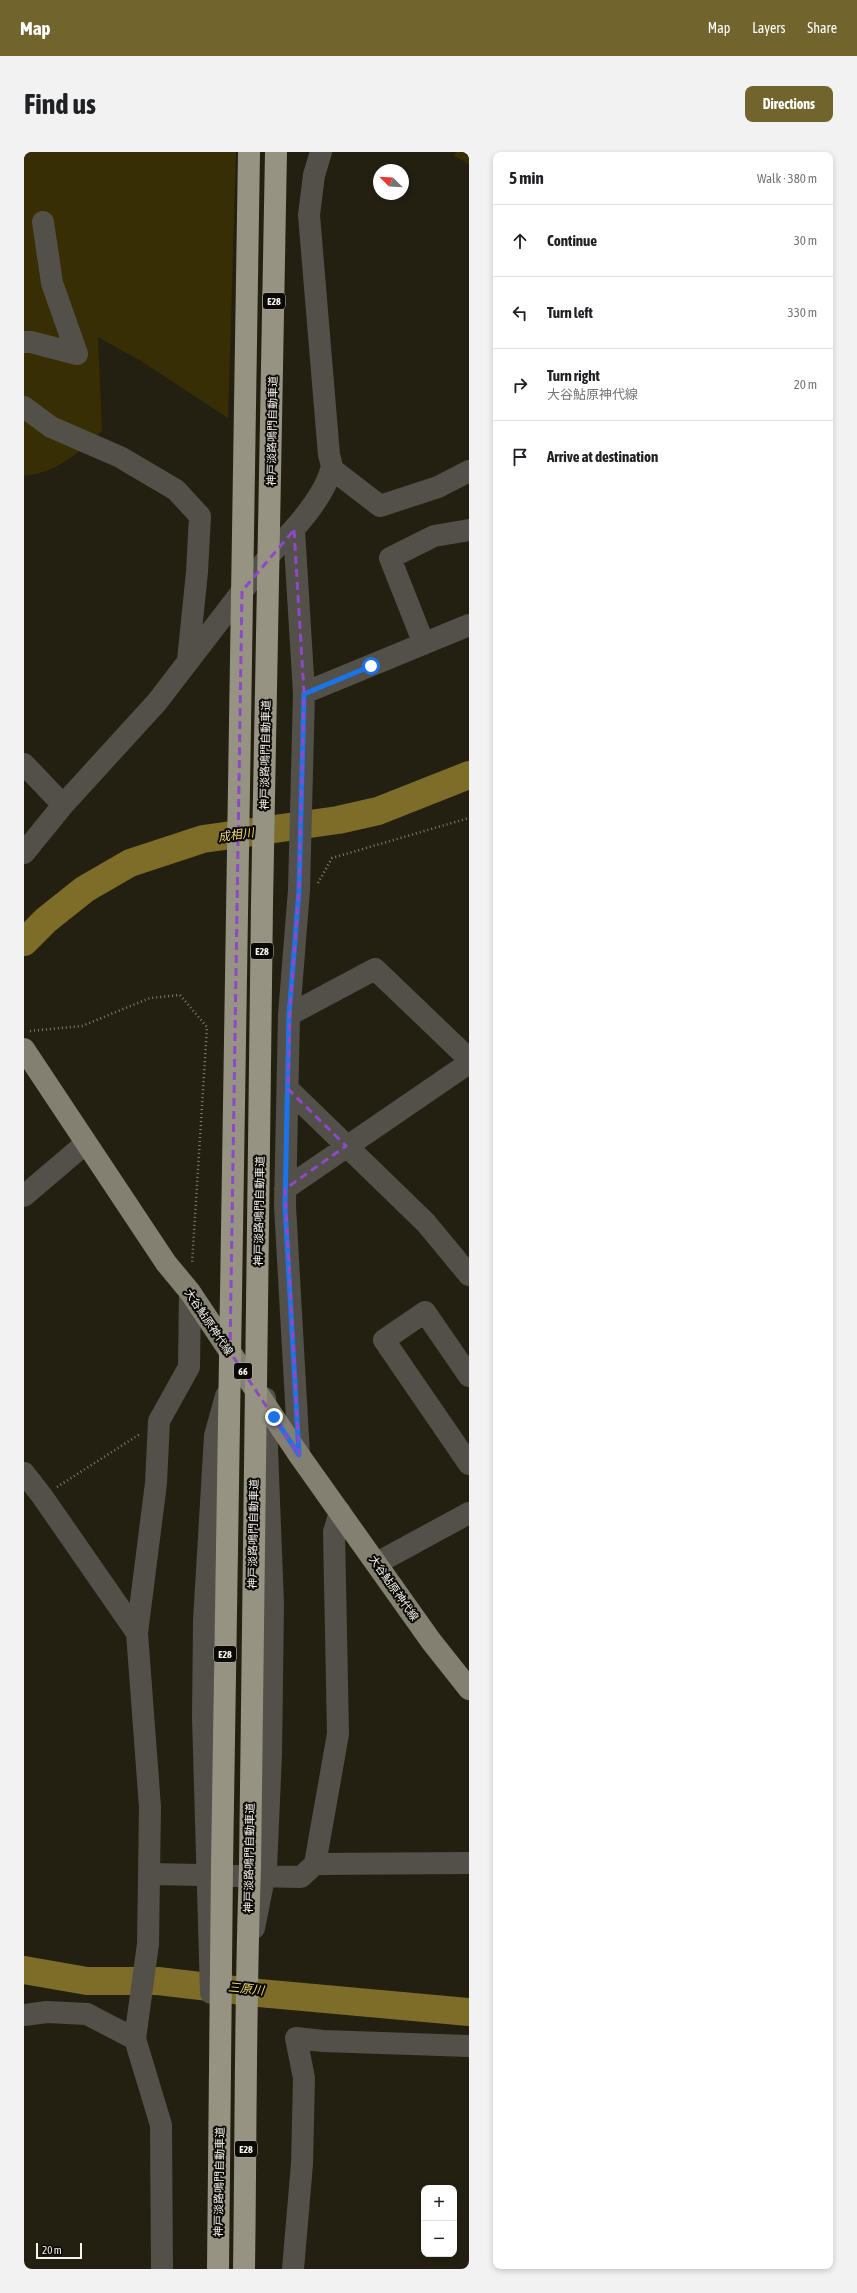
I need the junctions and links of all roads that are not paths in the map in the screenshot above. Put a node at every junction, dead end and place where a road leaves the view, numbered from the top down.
1 (249, 152) edge
2 (276, 152) edge
3 (321, 152) edge
4 (43, 222) dead end
5 (24, 342) edge
6 (24, 407) edge
7 (332, 469) junction
8 (469, 471) edge
9 (294, 530) junction
10 (469, 530) edge
11 (469, 625) edge
12 (424, 644) junction
13 (188, 660) junction
14 (304, 694) junction
15 (24, 764) edge
16 (63, 805) junction
17 (24, 853) edge
18 (289, 1015) junction
19 (24, 1049) edge
20 (469, 1059) edge
21 (469, 1063) edge
22 (288, 1089) junction
23 (86, 1143) junction
24 (346, 1146) junction
25 (286, 1189) junction
26 (24, 1196) edge
27 (469, 1275) edge
28 (190, 1292) junction
29 (469, 1376) edge
30 (299, 1455) junction
31 (468, 1459) edge
32 (24, 1473) edge
33 (340, 1512) junction
34 (469, 1513) edge
35 (377, 1563) junction
36 (137, 1633) junction
37 (469, 1689) edge
38 (469, 1862) edge
39 (315, 1864) junction
40 (149, 1874) junction
41 (24, 2015) edge
42 (138, 2029) junction
43 (469, 2046) edge
44 (162, 2269) edge
45 (218, 2269) edge
46 (244, 2269) edge
47 (293, 2269) edge

1 - 45 highway, 神戸淡路鳴門自動車道 / E28
2 - 46 highway, 神戸淡路鳴門自動車道 / E28
3 - 7 street
4 - 5 street
6 - 13 street
7 - 8 street
7 - 9 street
9 - 13 street
9 - 14 street
10 - 12 street
11 - 12 street
12 - 14 street
13 - 16 street
14 - 18 street
15 - 16 street
16 - 17 street
18 - 20 street
18 - 22 street
19 - 23 main road, 大谷鮎原神代線 / 66
21 - 24 street
22 - 24 street
22 - 25 street
23 - 26 street
23 - 28 main road, 大谷鮎原神代線 / 66
24 - 25 street
24 - 27 street
25 - 30 street
28 - 30 main road, 大谷鮎原神代線 / 66
28 - 36 street
29 - 31 street
30 - 33 main road, 大谷鮎原神代線 / 66
32 - 36 street
33 - 35 main road, 大谷鮎原神代線 / 66
33 - 39 street
34 - 35 street
35 - 37 main road, 大谷鮎原神代線 / 66
36 - 40 street
38 - 39 street
39 - 40 street
40 - 42 street
41 - 42 street
42 - 44 street
43 - 47 street

